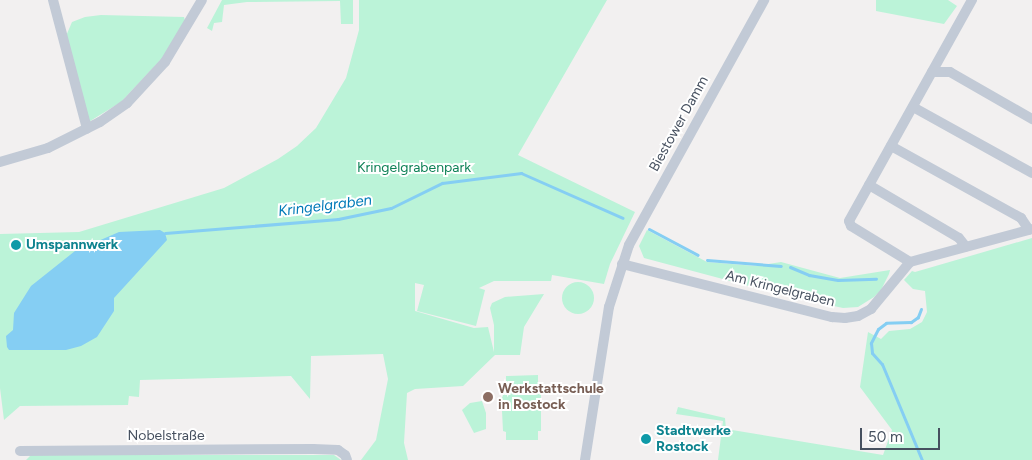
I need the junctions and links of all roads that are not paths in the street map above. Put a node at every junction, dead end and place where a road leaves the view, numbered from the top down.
1 (53, 0) edge
2 (202, 0) edge
3 (764, 0) edge
4 (972, 0) edge
5 (932, 72) junction
6 (913, 107) junction
7 (1032, 119) edge
8 (87, 129) junction
9 (891, 146) junction
10 (0, 162) edge
11 (1032, 173) edge
12 (869, 185) junction
13 (1030, 229) edge
14 (966, 247) junction
15 (910, 262) junction
16 (622, 264) junction
17 (20, 451) dead end
18 (347, 460) edge
19 (585, 460) edge

1 - 8 street
2 - 8 street
3 - 16 street, Biestower Damm
4 - 5 street
5 - 6 street
5 - 7 street
6 - 9 street
6 - 11 street
8 - 10 street
9 - 12 street
9 - 13 street
12 - 14 street
12 - 15 street
13 - 14 street
14 - 15 street
15 - 16 street, Am Kringelgraben
16 - 19 street, Biestower Damm
17 - 18 street, Nobelstraße

